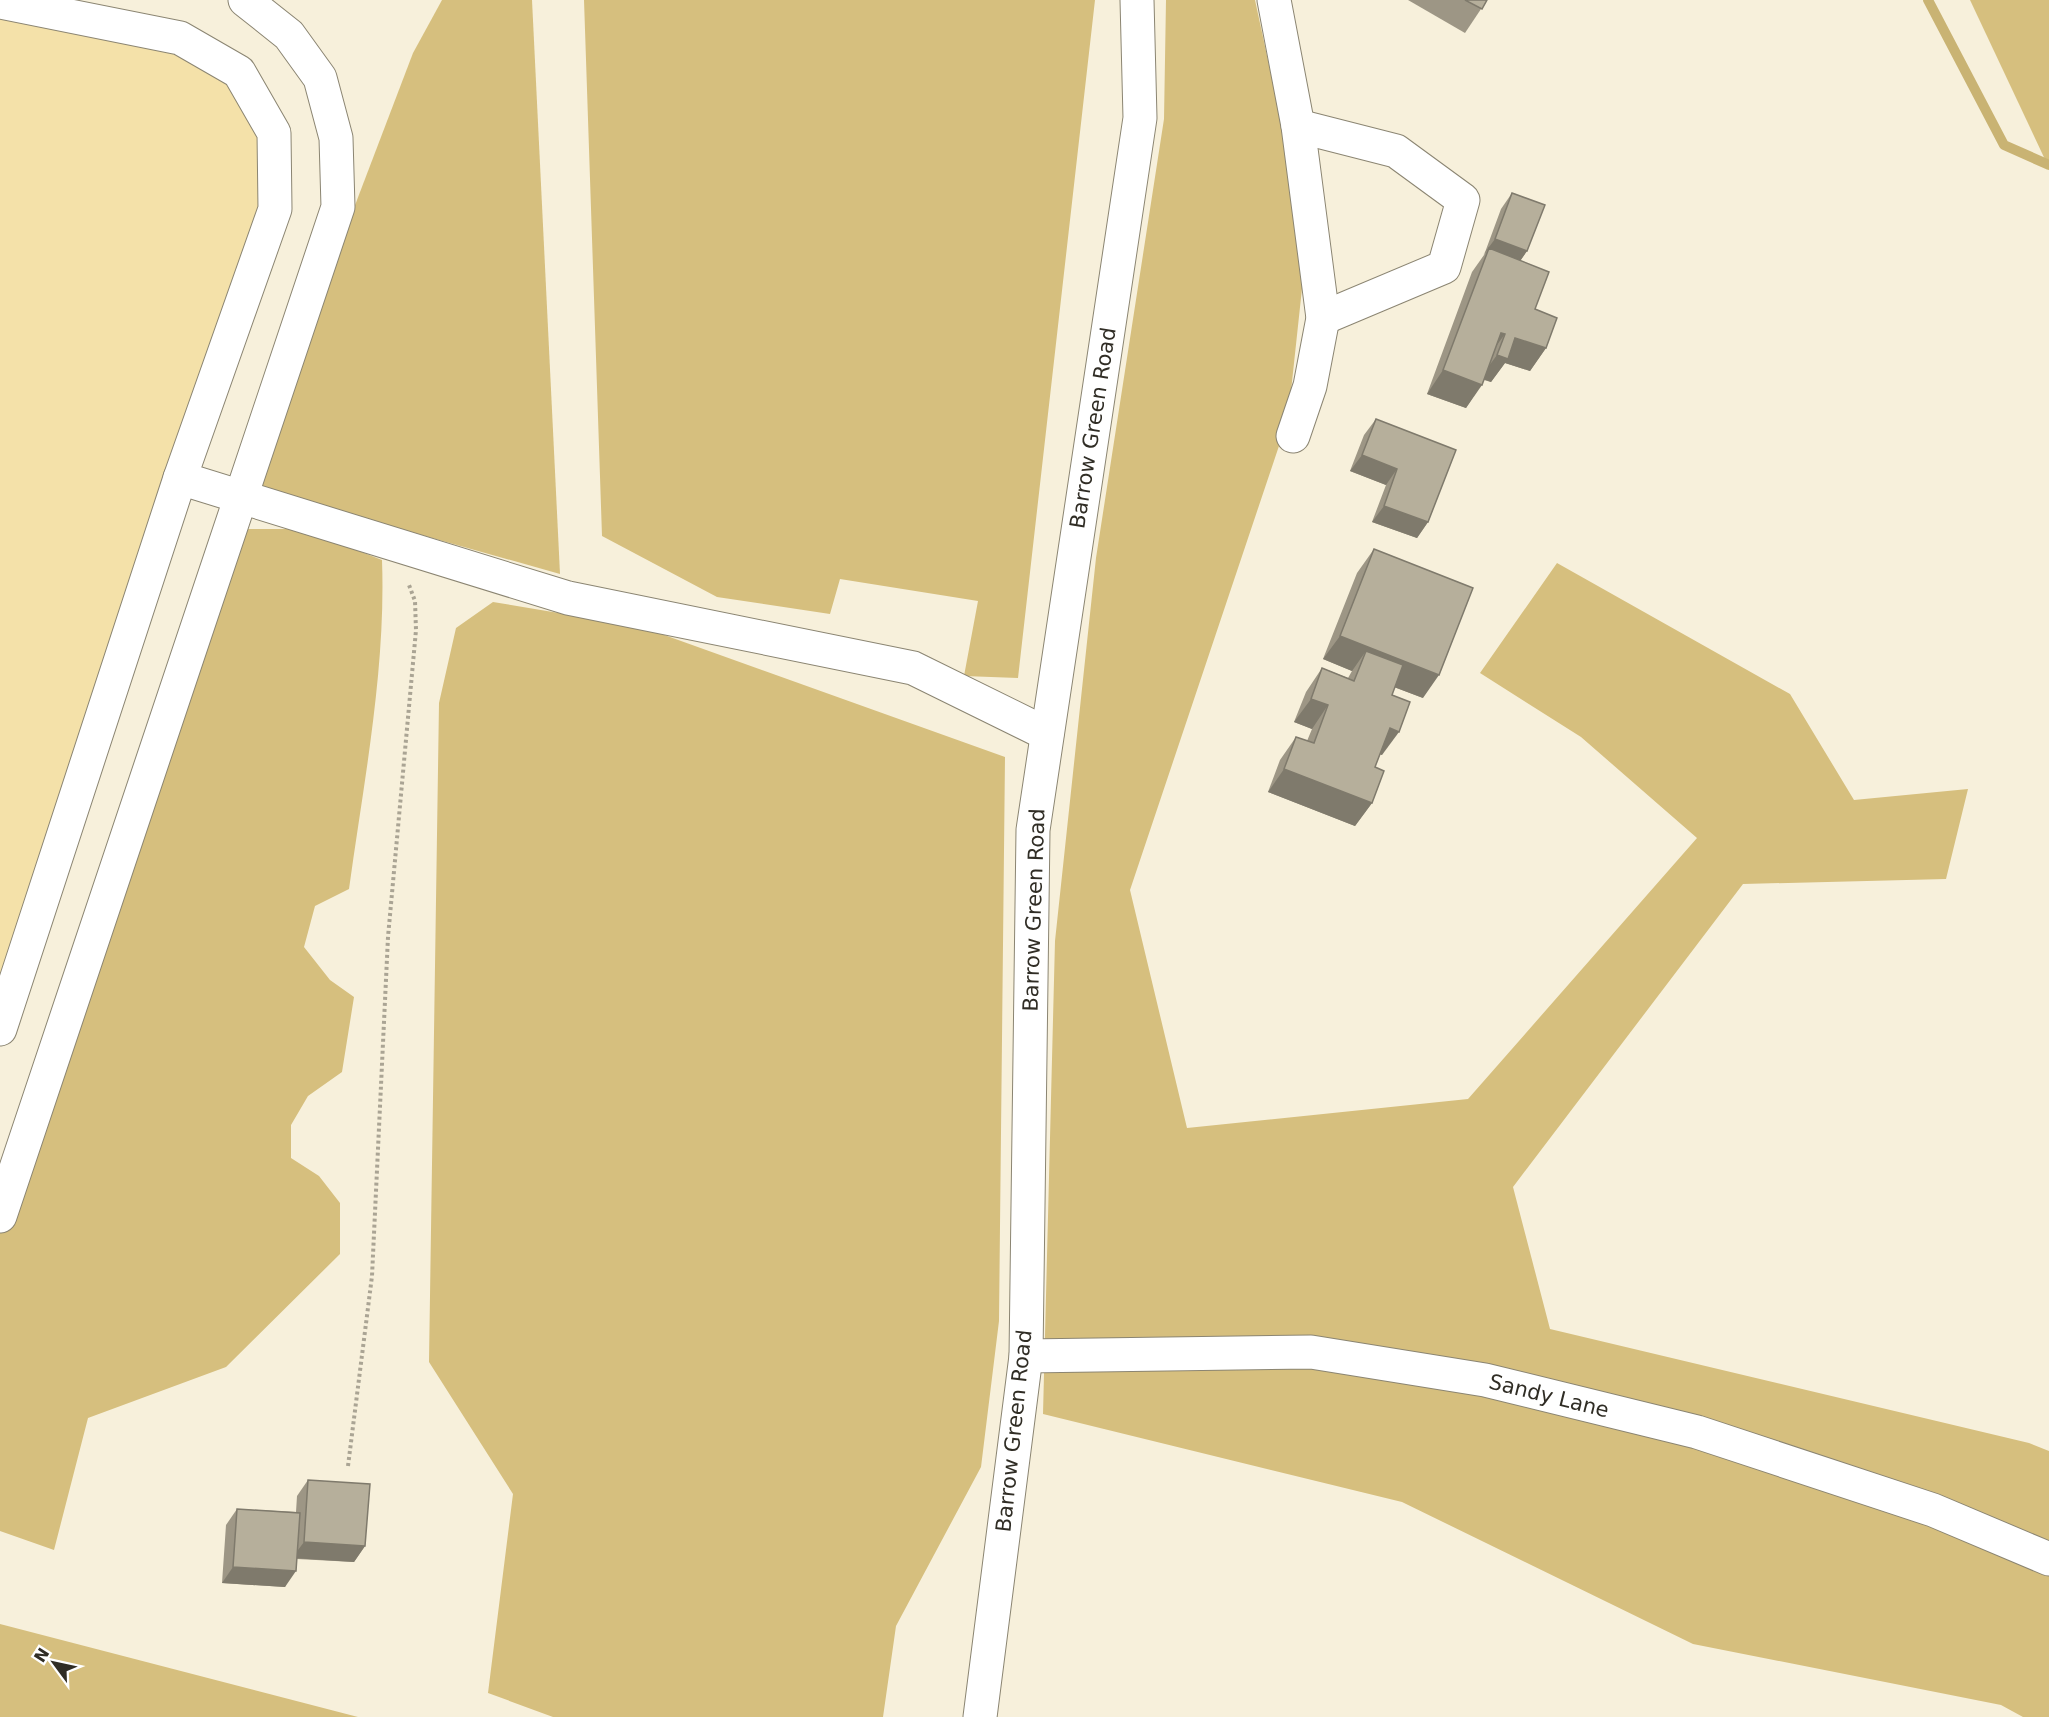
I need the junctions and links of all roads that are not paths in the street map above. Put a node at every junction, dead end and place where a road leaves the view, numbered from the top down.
1 (245, 0) edge
2 (1137, 0) edge
3 (1274, 0) edge
4 (0, 2) edge
5 (1298, 126) junction
6 (1323, 318) junction
7 (1293, 436) dead end
8 (180, 478) junction
9 (242, 498) junction
10 (1047, 734) junction
11 (0, 1029) edge
12 (0, 1216) edge
13 (1026, 1356) junction
14 (2049, 1559) edge
15 (980, 1717) edge

1 - 9 street
2 - 10 street, Barrow Green Road
3 - 5 street
4 - 8 street
5 - 6 street
5 - 6 street
6 - 7 street
8 - 9 street
8 - 11 street
9 - 10 street
9 - 12 street
10 - 13 street, Barrow Green Road
13 - 14 street, Sandy Lane
13 - 15 street, Barrow Green Road

